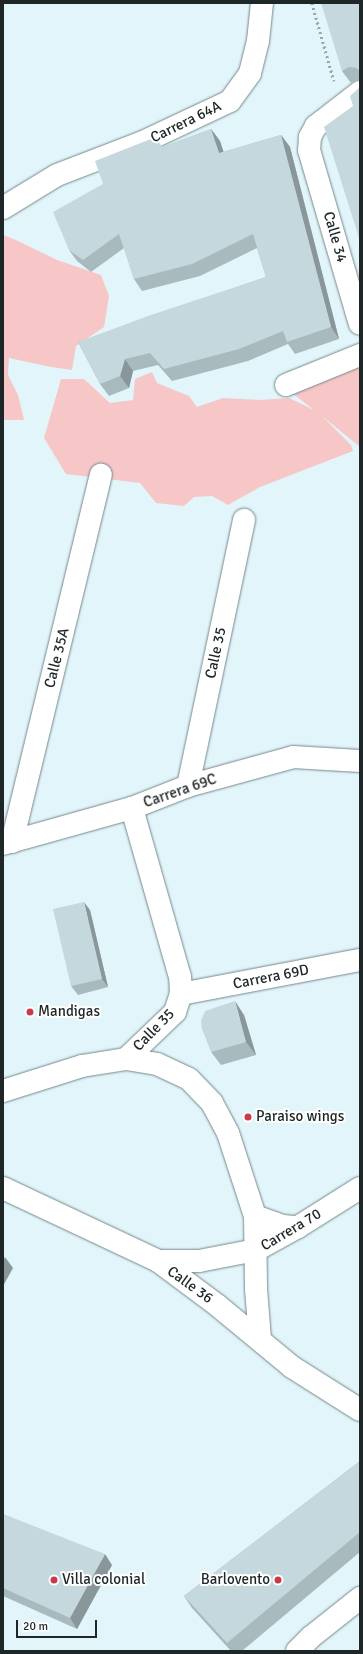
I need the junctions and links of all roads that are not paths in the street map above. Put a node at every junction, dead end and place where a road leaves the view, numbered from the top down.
1 (262, 3) edge
2 (360, 92) edge
3 (3, 208) edge
4 (360, 324) edge
5 (360, 355) edge
6 (286, 385) dead end
7 (101, 475) dead end
8 (244, 520) dead end
9 (360, 761) edge
10 (188, 786) junction
11 (132, 808) junction
12 (8, 843) edge
13 (360, 960) edge
14 (181, 994) junction
15 (126, 1059) junction
16 (3, 1091) edge
17 (3, 1188) edge
18 (360, 1188) edge
19 (255, 1216) junction
20 (298, 1227) junction
21 (256, 1250) junction
22 (158, 1261) junction
23 (260, 1339) junction
24 (360, 1410) edge
25 (360, 1598) edge
26 (297, 1651) edge

1 - 3 street, Carrera 64A
2 - 4 street, Calle 34
5 - 6 street
7 - 12 street, Calle 35A
8 - 10 street, Calle 35
9 - 10 street, Carrera 69C
10 - 11 street, Carrera 69C
11 - 12 street, Carrera 69C
11 - 14 street, Calle 35
13 - 14 street, Carrera 69D
14 - 15 street, Calle 35
15 - 16 street
15 - 19 street, Calle 35
17 - 22 street, Calle 36
18 - 20 street, Carrera 70
19 - 20 street
19 - 21 street, Calle 35
20 - 21 street, Carrera 70
21 - 22 street
21 - 23 street, Carrera 70
22 - 23 street, Calle 36
23 - 24 street, Calle 36
25 - 26 street

